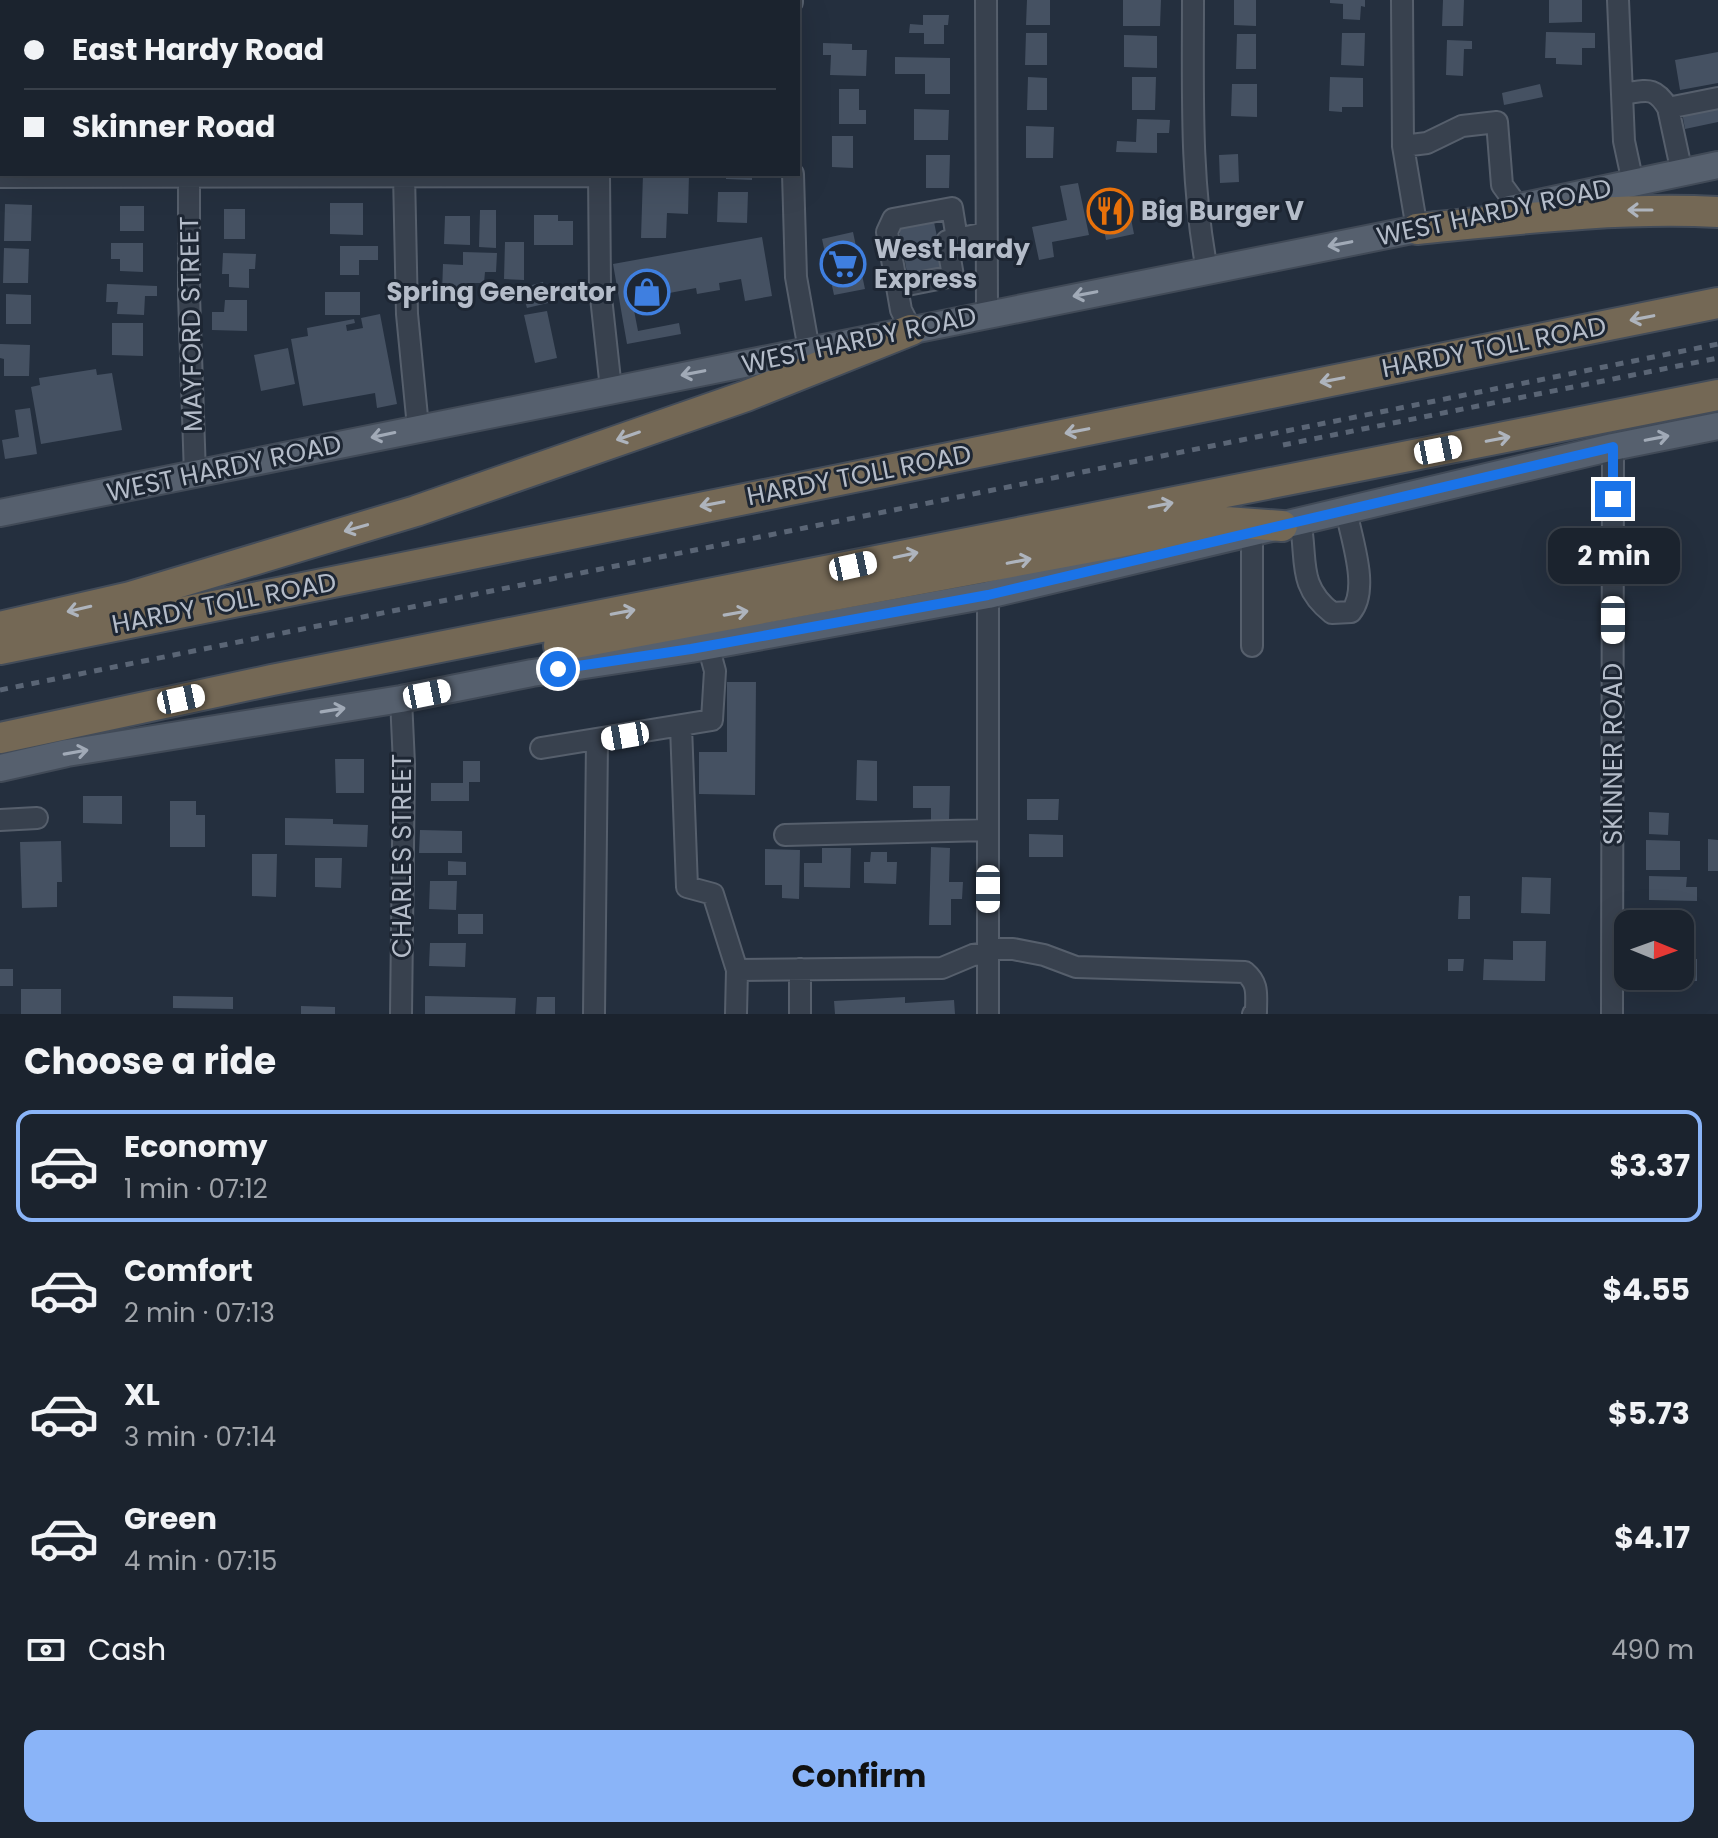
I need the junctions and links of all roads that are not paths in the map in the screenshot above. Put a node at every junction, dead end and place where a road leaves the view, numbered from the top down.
1 (986, 0) edge
2 (1193, 0) edge
3 (1402, 0) edge
4 (1618, 0) edge
5 (1622, 94) junction
6 (1718, 98) edge
7 (1668, 108) junction
8 (1403, 146) junction
9 (1718, 165) edge
10 (1682, 173) junction
11 (94, 176) edge
12 (189, 176) edge
13 (404, 176) edge
14 (599, 176) edge
15 (793, 176) edge
16 (0, 177) edge
17 (1633, 183) junction
18 (1518, 207) junction
19 (1718, 212) edge
20 (1417, 229) junction
21 (986, 233) junction
22 (957, 239) junction
23 (1207, 270) junction
24 (897, 287) junction
25 (1718, 303) edge
26 (987, 314) junction
27 (911, 330) junction
28 (809, 350) junction
29 (611, 389) junction
30 (1718, 395) edge
31 (1718, 426) edge
32 (418, 427) junction
33 (1613, 447) junction
34 (195, 475) junction
35 (1346, 510) junction
36 (0, 513) edge
37 (1291, 524) junction
38 (1252, 533) junction
39 (988, 595) junction
40 (0, 627) edge
41 (708, 645) junction
42 (1252, 646) dead end
43 (0, 649) edge
44 (272, 680) junction
45 (401, 699) junction
46 (681, 726) junction
47 (0, 738) edge
48 (597, 741) junction
49 (541, 748) dead end
50 (0, 768) edge
51 (37, 818) dead end
52 (0, 820) edge
53 (988, 830) junction
54 (785, 835) dead end
55 (988, 951) junction
56 (800, 969) junction
57 (737, 970) junction
58 (401, 1014) edge
59 (594, 1014) edge
60 (736, 1014) edge
61 (800, 1014) edge
62 (988, 1014) edge
63 (1253, 1014) edge
64 (1612, 1014) edge

1 - 21 street
2 - 23 street
3 - 8 street
4 - 5 street
5 - 7 street
5 - 17 street
6 - 7 street
7 - 10 street
8 - 18 street
8 - 20 street
9 - 10 main road, WEST HARDY ROAD
10 - 17 main road, WEST HARDY ROAD
11 - 16 street
12 - 34 street, MAYFORD STREET
13 - 32 street
14 - 29 street
15 - 28 street
17 - 18 main road, WEST HARDY ROAD
18 - 20 main road, WEST HARDY ROAD
19 -> 20 highway
20 -> 23 main road, WEST HARDY ROAD
21 - 22 street
21 - 26 street
22 - 24 street
22 - 24 street
23 -> 26 main road, WEST HARDY ROAD
24 - 27 street
25 -> 43 highway, HARDY TOLL ROAD
26 - 27 main road, WEST HARDY ROAD
27 - 28 main road, WEST HARDY ROAD
27 -> 40 highway
28 -> 29 main road, WEST HARDY ROAD
29 - 32 main road, WEST HARDY ROAD
44 -> 30 highway
33 -> 31 main road
32 -> 34 main road, WEST HARDY ROAD
33 - 35 main road
33 - 64 street, SKINNER ROAD
34 - 36 main road, WEST HARDY ROAD
35 - 37 main road
35 - 37 street
37 - 38 main road
44 -> 37 highway
38 - 39 main road
38 - 42 street
39 - 41 main road
39 - 53 street
41 - 45 main road
41 - 46 street
44 - 47 highway
50 -> 45 main road
45 - 58 street, CHARLES STREET
46 - 48 street
46 - 57 street
48 - 49 street
48 - 59 street
51 - 52 street
53 - 54 street
53 - 55 street
55 - 56 street
55 - 62 street
55 - 63 street
56 - 57 street
56 - 61 street
57 - 60 street

